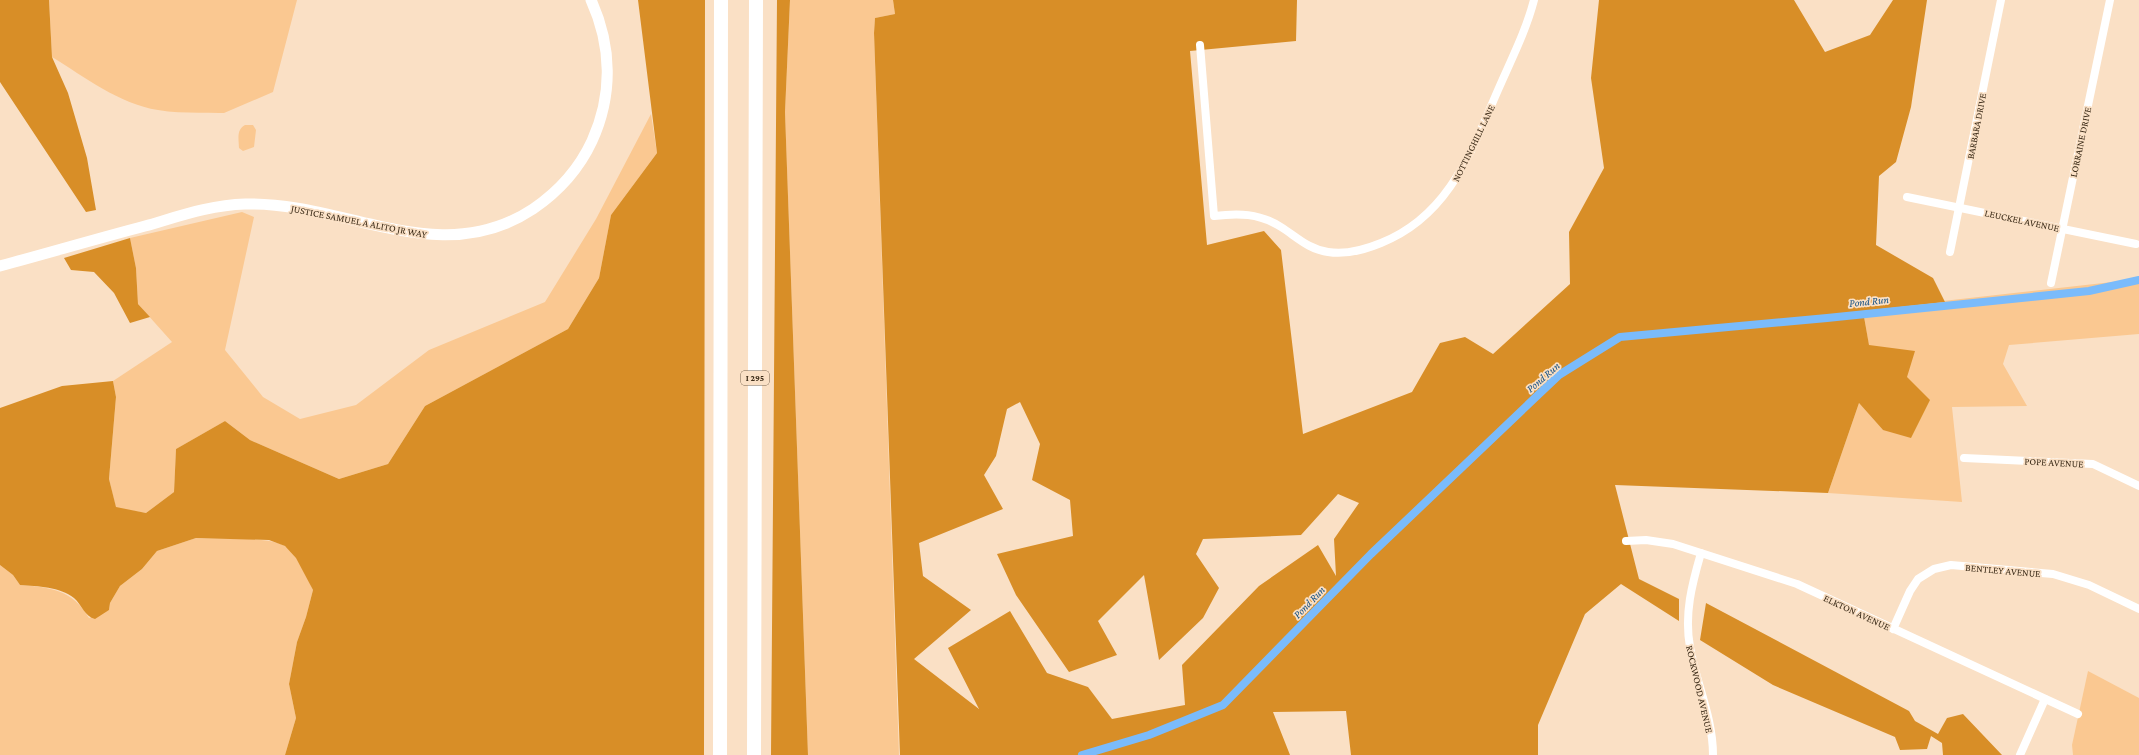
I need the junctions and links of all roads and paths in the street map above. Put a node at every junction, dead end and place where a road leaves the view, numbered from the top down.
1 (591, 0) edge
2 (721, 0) edge
3 (756, 0) edge
4 (1534, 0) edge
5 (2001, 0) edge
6 (2110, 0) edge
7 (1200, 44) dead end
8 (1907, 197) dead end
9 (1959, 208) junction
10 (2062, 229) junction
11 (2136, 244) dead end
12 (1950, 252) dead end
13 (0, 266) edge
14 (2051, 284) dead end
15 (1964, 458) dead end
16 (2139, 486) edge
17 (1626, 541) dead end
18 (1701, 553) junction
19 (2139, 609) edge
20 (1893, 629) junction
21 (2045, 699) junction
22 (2078, 714) dead end
23 (720, 755) edge
24 (754, 755) edge
25 (1713, 755) edge
26 (2020, 755) edge

1 - 13 street, JUSTICE SAMUEL A ALITO JR WAY
2 - 23 highway
3 - 24 highway, I 295
4 - 7 street, NOTTINGHILL LANE
5 - 9 street, BARBARA DRIVE
6 - 10 street, LORRAINE DRIVE
8 - 9 street, LEUCKEL AVENUE
9 - 10 street, LEUCKEL AVENUE
9 - 12 street, BARBARA DRIVE
10 - 11 street, LEUCKEL AVENUE
10 - 14 street, LORRAINE DRIVE
15 - 16 street, POPE AVENUE
17 - 18 street, ELKTON AVENUE
18 - 20 street, ELKTON AVENUE
18 - 25 street, ROCKWOOD AVENUE
19 - 20 street, BENTLEY AVENUE
20 - 21 street, ELKTON AVENUE
21 - 22 street, ELKTON AVENUE
21 - 26 street

